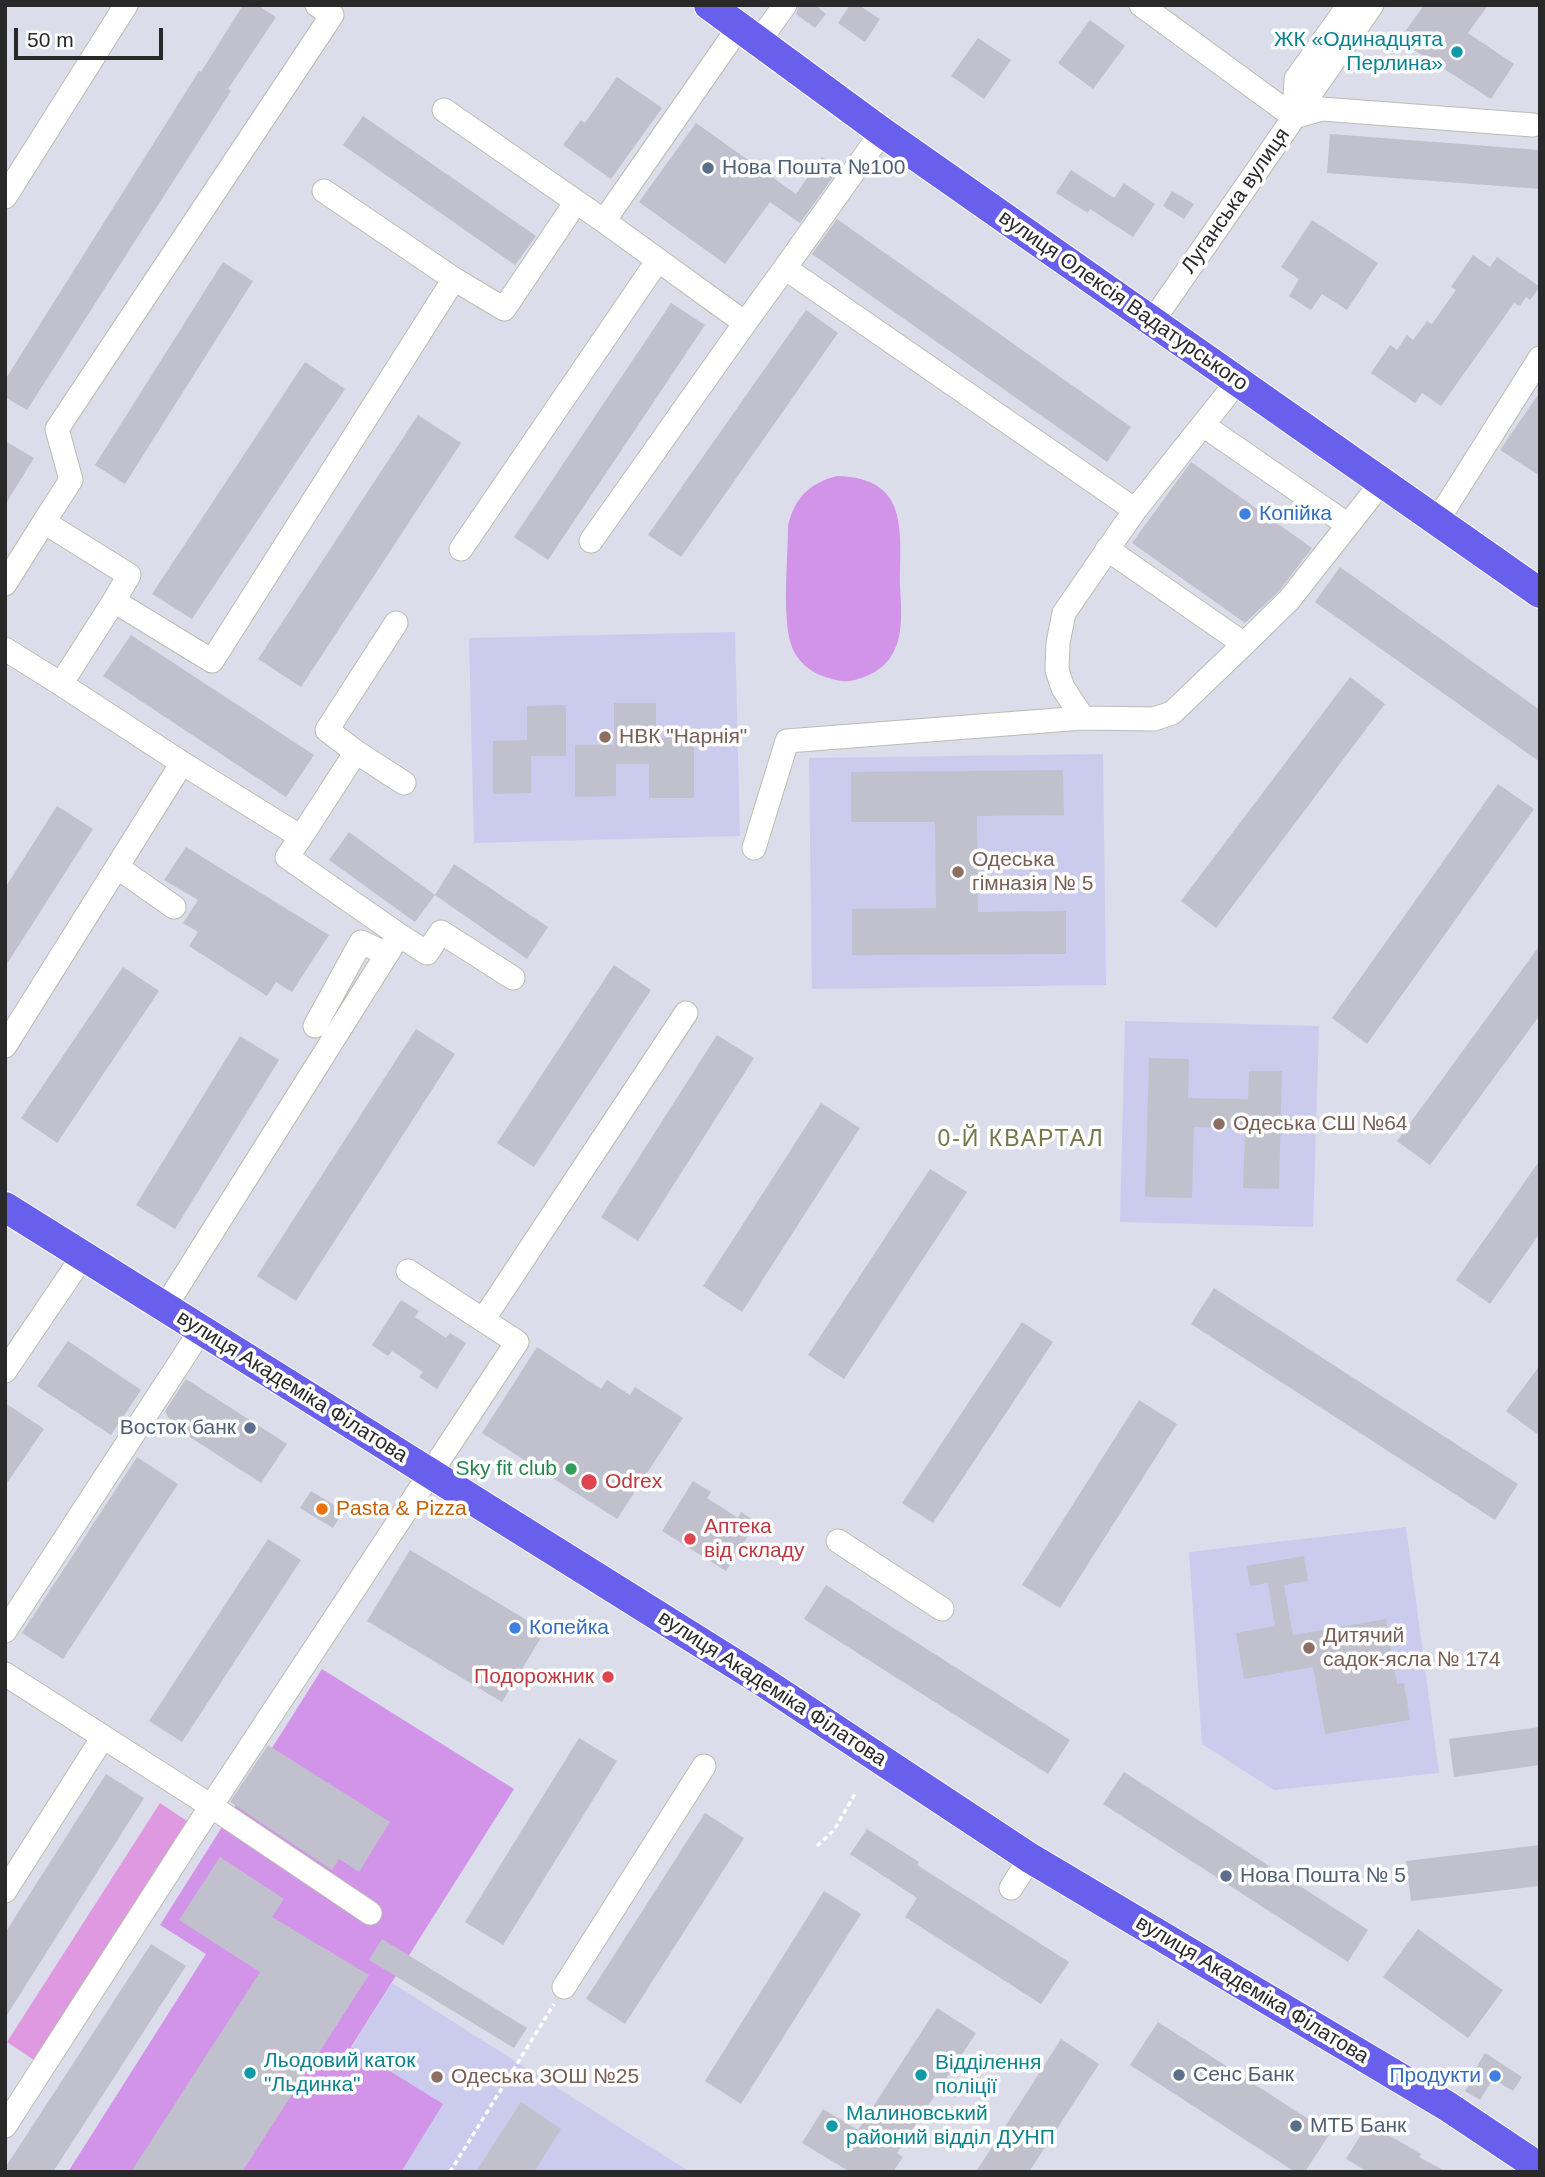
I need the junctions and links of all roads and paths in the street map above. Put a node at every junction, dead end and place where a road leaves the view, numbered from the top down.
1 (126, 5) edge
2 (317, 5) edge
3 (709, 5) edge
4 (785, 5) edge
5 (1141, 5) edge
6 (1349, 5) edge
7 (1371, 5) edge
8 (749, 34) junction
9 (444, 110) dead end
10 (1294, 117) junction
11 (1533, 125) dead end
12 (882, 132) junction
13 (324, 191) dead end
14 (5, 197) edge
15 (576, 202) junction
16 (604, 221) junction
17 (658, 260) junction
18 (785, 268) junction
19 (454, 279) junction
20 (1152, 322) junction
21 (745, 323) junction
22 (1540, 358) edge
23 (1237, 382) junction
24 (1203, 425) junction
25 (1382, 482) junction
26 (1135, 510) junction
27 (1437, 521) junction
28 (44, 522) junction
29 (1348, 525) junction
30 (591, 541) dead end
31 (461, 548) dead end
32 (1107, 548) junction
33 (5, 584) edge
34 (1540, 593) edge
35 (114, 601) junction
36 (396, 623) dead end
37 (1244, 643) junction
38 (5, 649) edge
39 (61, 684) junction
40 (1083, 718) junction
41 (356, 752) junction
42 (182, 763) junction
43 (404, 783) dead end
44 (300, 836) junction
45 (754, 848) dead end
46 (117, 867) junction
47 (174, 907) dead end
48 (393, 945) junction
49 (513, 978) dead end
50 (686, 1013) dead end
51 (314, 1026) dead end
52 (5, 1046) edge
53 (5, 1207) edge
54 (83, 1256) junction
55 (408, 1271) dead end
56 (166, 1307) junction
57 (483, 1320) junction
58 (201, 1330) junction
59 (5, 1371) edge
60 (430, 1474) junction
61 (838, 1541) dead end
62 (942, 1609) dead end
63 (5, 1631) edge
64 (5, 1674) edge
65 (103, 1737) junction
66 (704, 1766) dead end
67 (856, 1792) dead end
68 (211, 1806) junction
69 (817, 1846) dead end
70 (1030, 1858) junction
71 (1011, 1888) dead end
72 (5, 1891) edge
73 (370, 1913) dead end
74 (564, 1986) joint
75 (5, 2126) edge
76 (1540, 2168) edge
77 (450, 2172) edge

1 - 14 street
2 - 28 street
3 - 8 main road, вулиця Олексія Вадатурського
4 - 8 street
5 - 10 street
6 - 10 street, Луганська вулиця
7 - 10 street
8 - 12 main road, вулиця Олексія Вадатурського
8 - 16 street
9 - 15 street
10 - 11 street
10 - 20 street, Луганська вулиця
12 - 18 street
12 - 20 main road, вулиця Олексія Вадатурського
13 - 19 street
15 - 16 street
15 - 19 street
16 - 17 street
17 - 21 street
17 - 31 street
18 - 21 street
18 - 26 street
19 - 35 street
20 - 23 main road, вулиця Олексія Вадатурського
21 - 30 street
22 - 27 street
23 - 24 street
23 - 25 main road, вулиця Олексія Вадатурського
24 - 26 street
24 - 29 street
25 - 27 main road, вулиця Олексія Вадатурського
25 - 29 street
26 - 32 street
27 - 34 main road, вулиця Олексія Вадатурського
28 - 33 street
28 - 35 street
29 - 37 street
32 - 37 street
32 - 40 street
35 - 39 street
36 - 41 street
37 - 40 street
38 - 39 street
39 - 42 street
40 - 45 street
41 - 43 street
41 - 44 street
42 - 44 street
42 - 46 street
44 - 48 street
46 - 47 street
46 - 52 street
48 - 49 street
48 - 51 street
48 - 56 street
50 - 57 street
53 - 54 main road, вулиця Академіка Філатова
54 - 56 main road, вулиця Академіка Філатова
54 - 59 street
55 - 57 street
56 - 58 main road, вулиця Академіка Філатова
57 - 60 street
58 - 60 main road, вулиця Академіка Філатова
58 - 63 street
60 - 68 street
60 - 70 main road, вулиця Академіка Філатова
61 - 62 street
64 - 65 street
65 - 68 street
65 - 72 street
66 - 74 street
67 - 69 path
68 - 73 street
68 - 75 street
70 - 71 street
70 - 76 main road, вулиця Академіка Філатова
74 - 77 path

